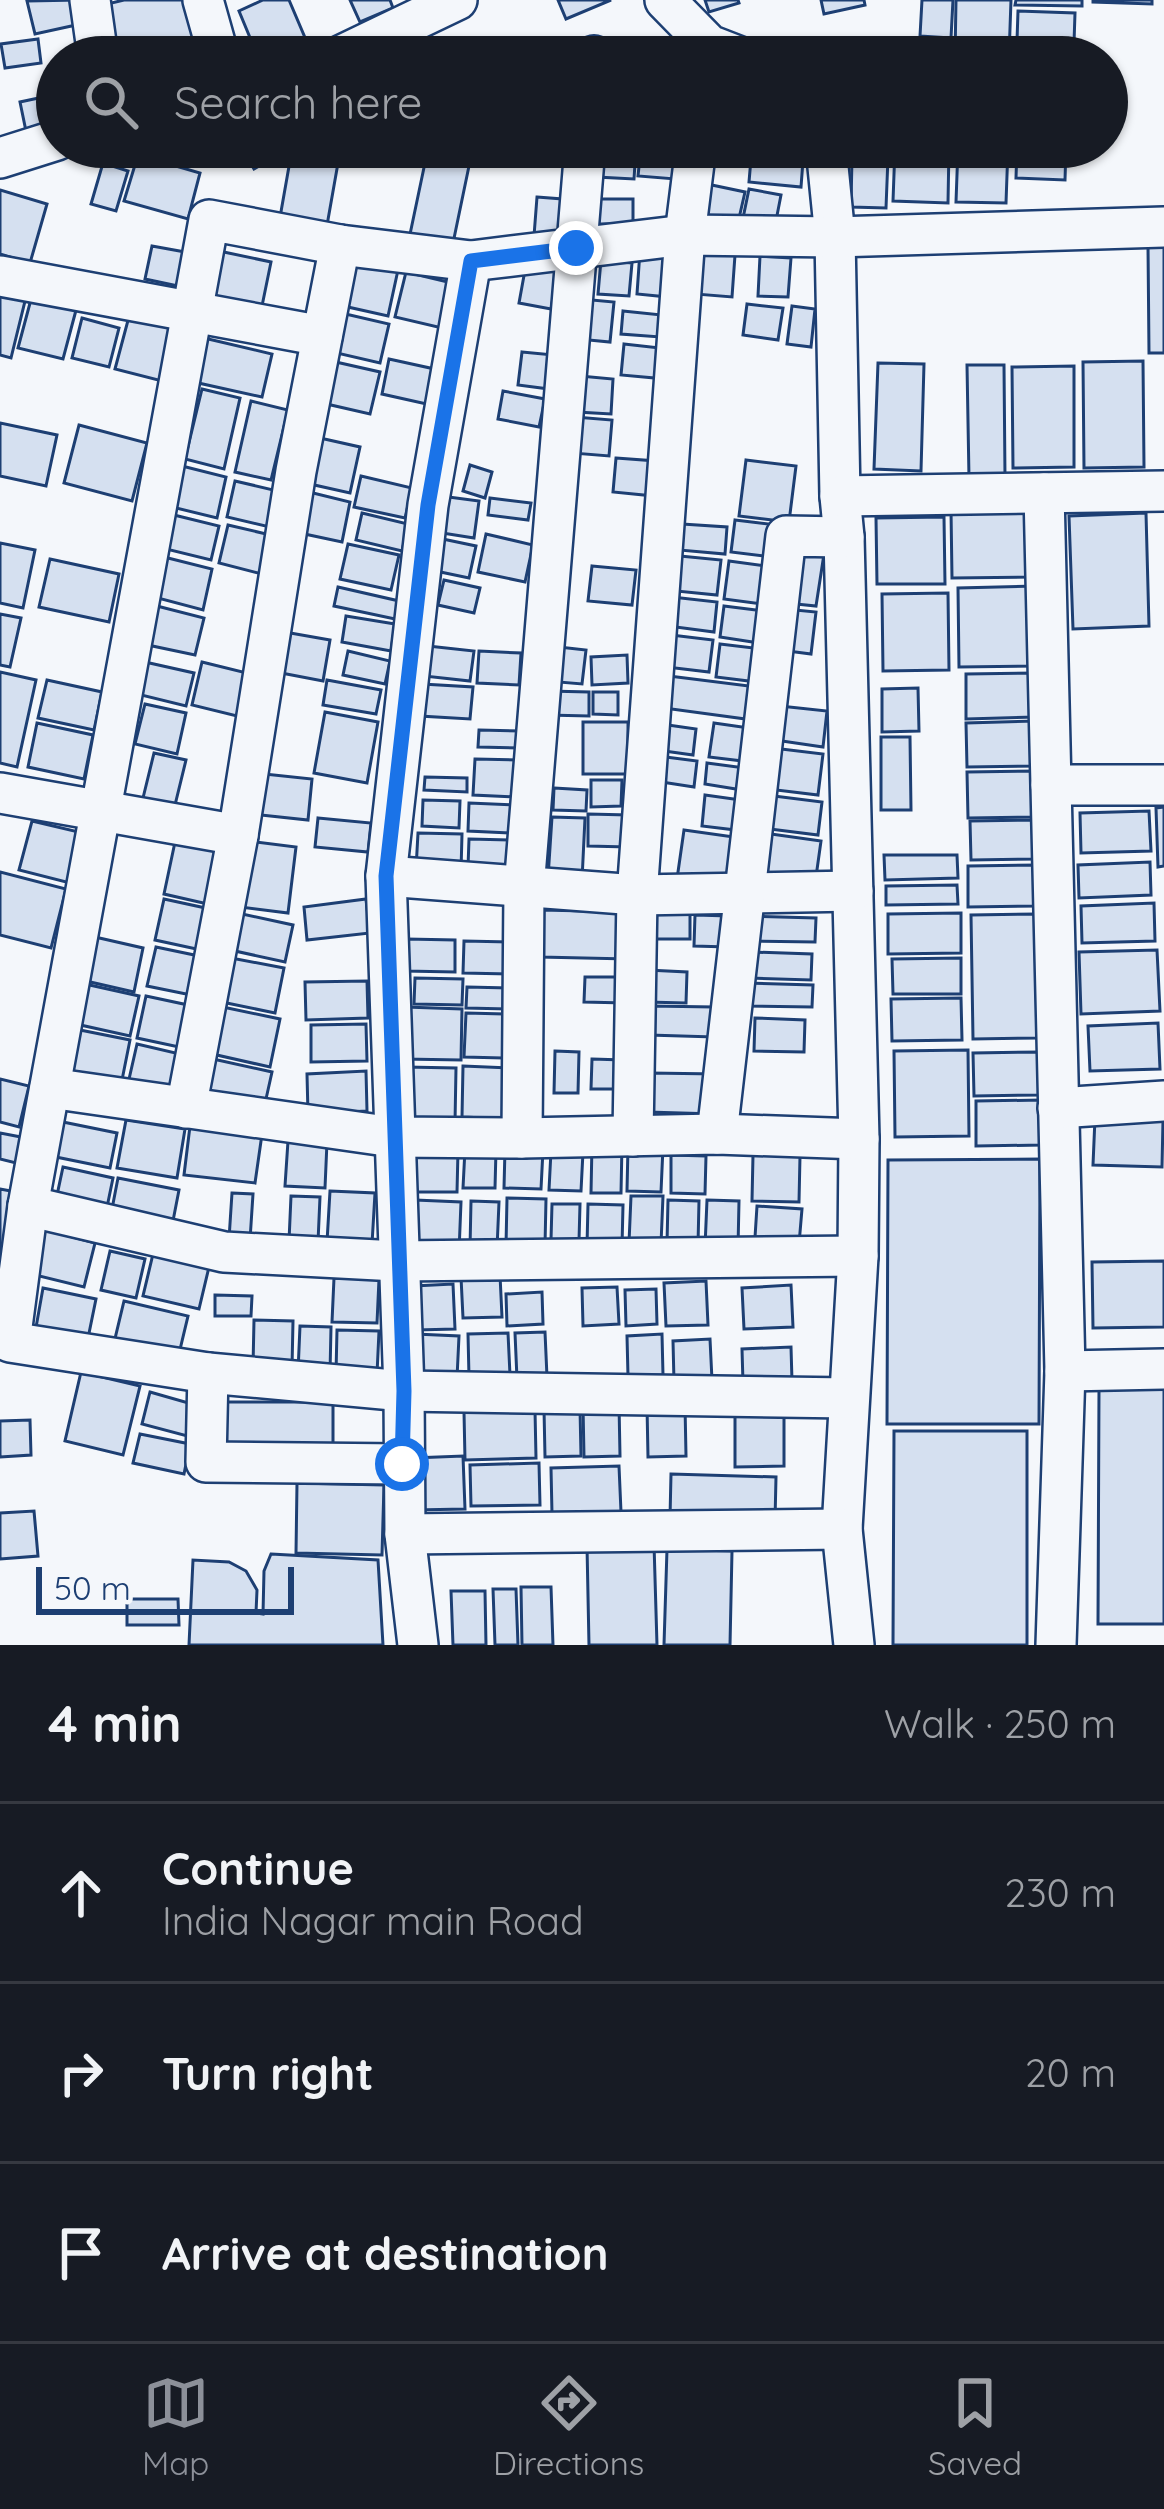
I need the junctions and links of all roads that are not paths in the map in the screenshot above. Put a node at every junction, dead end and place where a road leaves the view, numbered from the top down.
1 (90, 0) edge
2 (203, 0) edge
3 (457, 0) edge
4 (665, 0) edge
5 (95, 36) edge
6 (214, 36) edge
7 (382, 36) edge
8 (702, 36) edge
9 (36, 147) edge
10 (0, 158) edge
11 (584, 168) edge
12 (693, 168) edge
13 (828, 168) edge
14 (1164, 227) edge
15 (685, 235) junction
16 (836, 237) junction
17 (340, 245) junction
18 (576, 248) junction
19 (471, 261) junction
20 (0, 276) edge
21 (191, 312) junction
22 (322, 336) junction
23 (1164, 491) edge
24 (1044, 493) junction
25 (839, 496) junction
26 (844, 537) junction
27 (1051, 784) junction
28 (1164, 785) edge
29 (0, 793) edge
30 (102, 811) junction
31 (238, 836) junction
32 (386, 876) junction
33 (524, 888) junction
34 (853, 891) junction
35 (745, 894) junction
36 (638, 895) junction
37 (50, 1088) junction
38 (1164, 1101) edge
39 (186, 1108) junction
40 (1058, 1108) junction
41 (717, 1134) junction
42 (633, 1136) junction
43 (393, 1137) junction
44 (522, 1138) junction
45 (859, 1139) junction
46 (28, 1206) junction
47 (858, 1256) junction
48 (398, 1261) junction
49 (10, 1272) edge
50 (1164, 1370) edge
51 (1065, 1371) junction
52 (208, 1373) junction
53 (404, 1391) junction
54 (849, 1398) junction
55 (402, 1464) junction
56 (842, 1529) junction
57 (405, 1534) junction
58 (418, 1645) edge
59 (854, 1645) edge
60 (1055, 1645) edge

1 - 5 street
2 - 6 street
3 - 7 street
4 - 8 street
9 - 10 street
11 - 18 street
12 - 15 street
13 - 16 street
14 - 16 street
15 - 16 street
15 - 18 street
15 - 36 street
16 - 25 street
17 - 19 street
17 - 21 street
17 - 22 street
18 - 19 street
18 - 33 street
19 - 32 street
20 - 21 street
21 - 22 street
21 - 30 street
22 - 31 street
23 - 24 street
24 - 25 street
24 - 27 street
25 - 26 street
26 - 34 street
26 - 35 street
27 - 28 street
27 - 40 street
29 - 30 street
30 - 31 street
30 - 37 street
31 - 39 street
32 - 33 street
32 - 43 street
33 - 36 street
33 - 44 street
34 - 35 street
34 - 45 street
35 - 36 street
35 - 41 street
36 - 42 street
37 - 39 street
37 - 46 street
38 - 40 street
39 - 43 street
40 - 51 street
41 - 42 street
41 - 45 street
42 - 44 street
43 - 44 street
43 - 48 street
45 - 47 street
46 - 48 street
46 - 49 street
47 - 48 street
47 - 54 street
48 - 53 street
49 - 52 street
50 - 51 street
51 - 60 street
52 - 53 street
52 - 55 street
53 - 54 street
53 - 55 street
54 - 56 street
55 - 57 street
56 - 57 street
56 - 59 street
57 - 58 street

